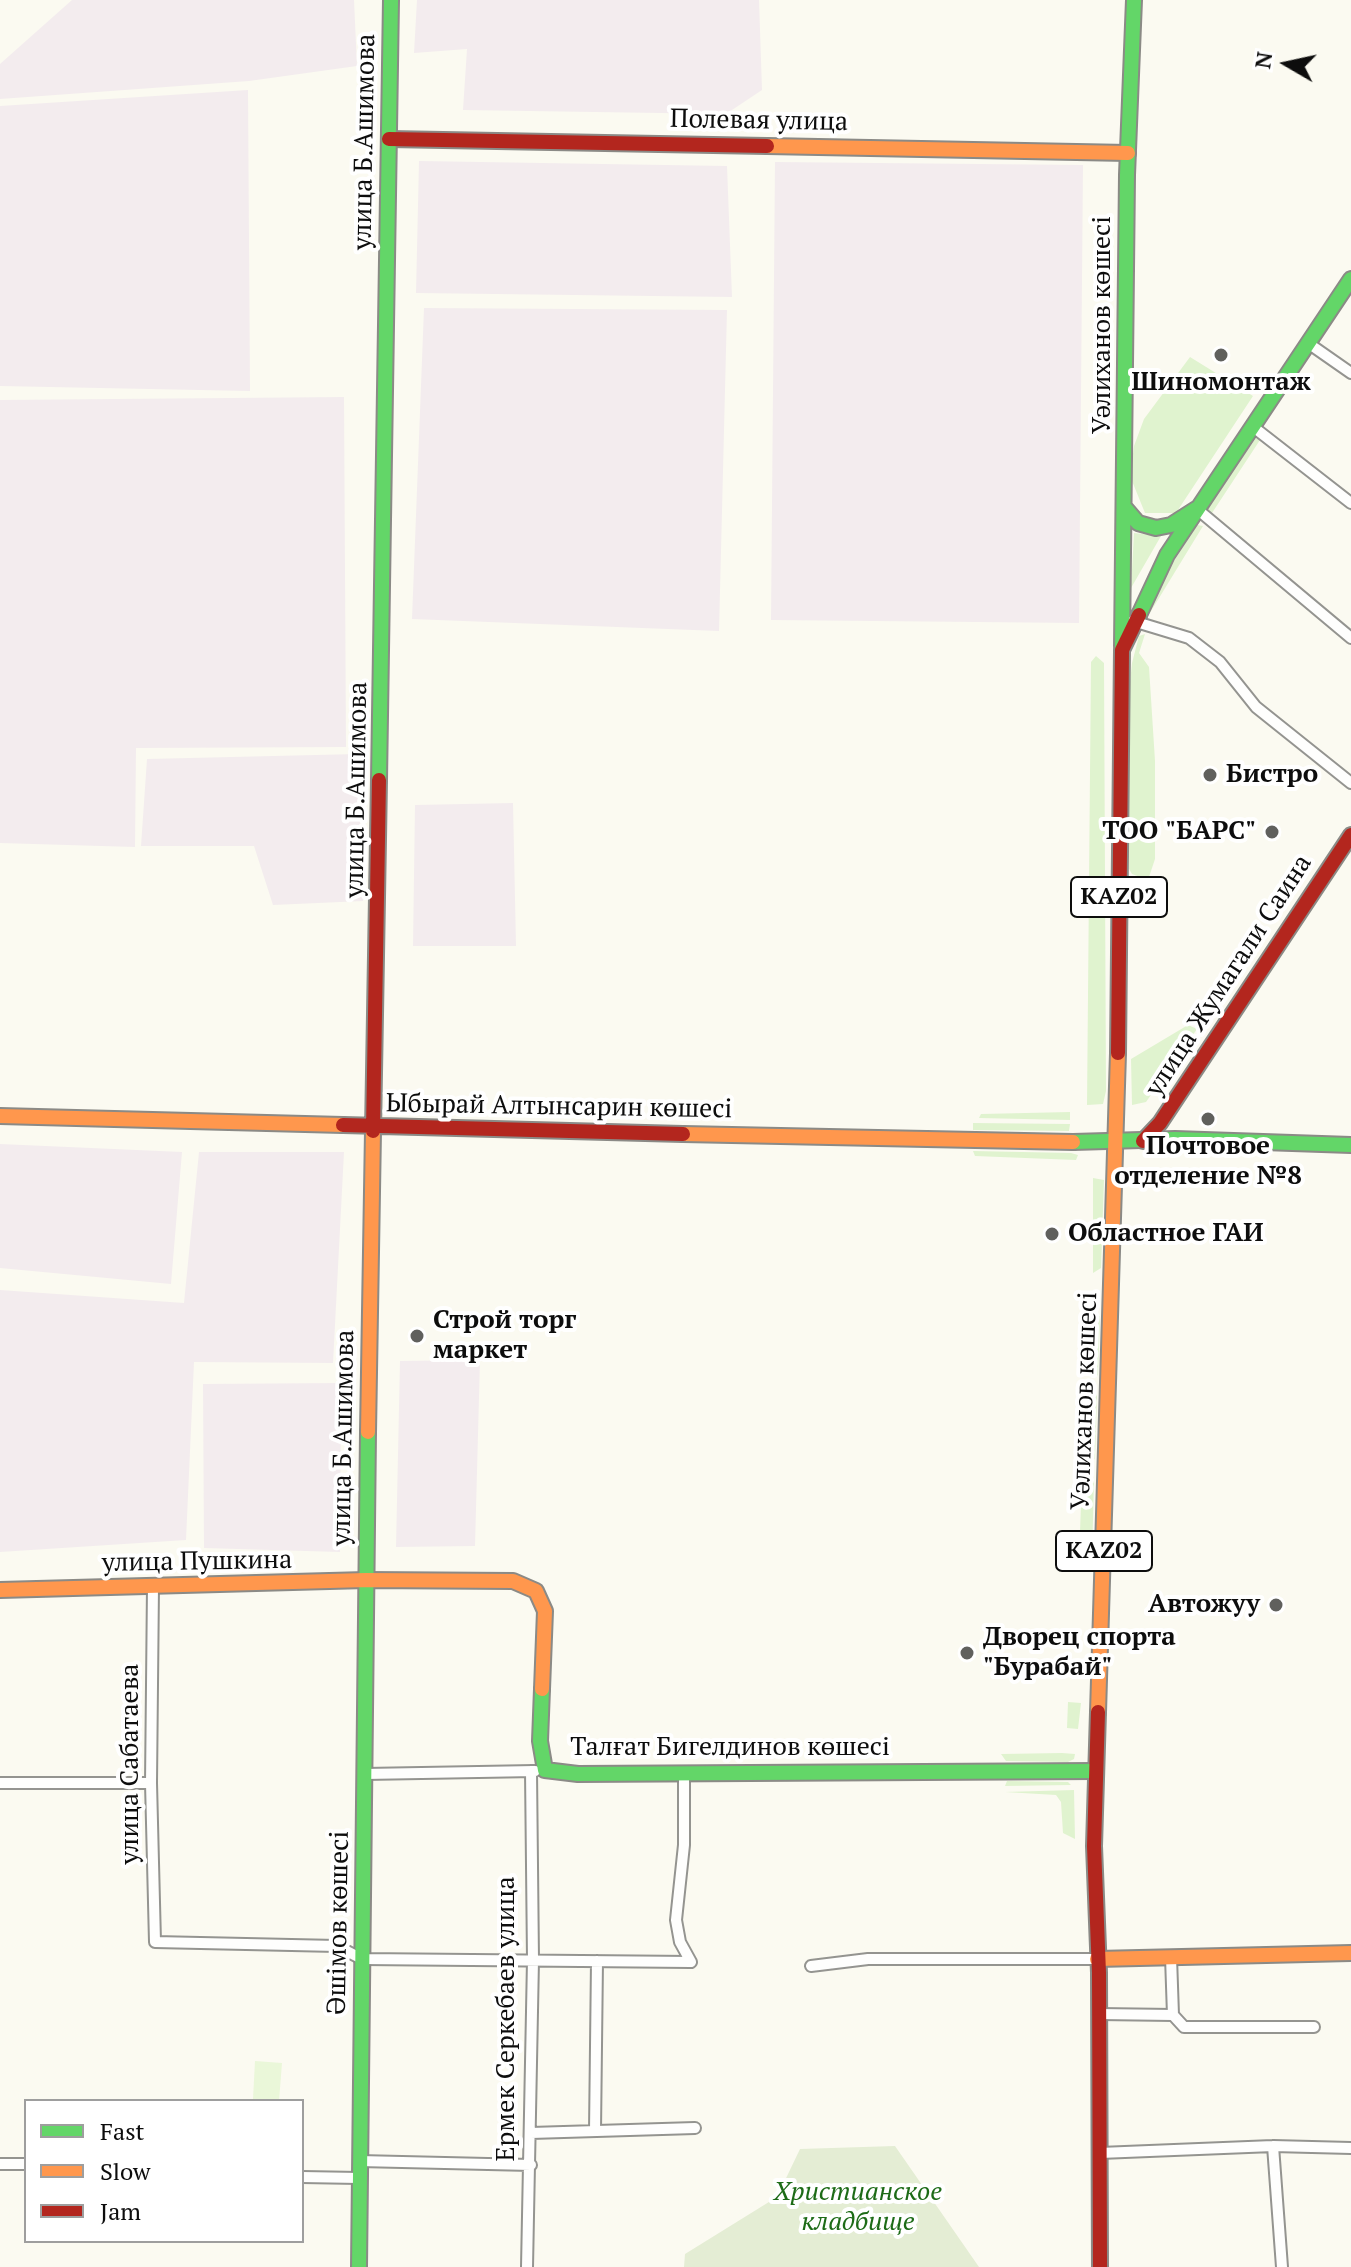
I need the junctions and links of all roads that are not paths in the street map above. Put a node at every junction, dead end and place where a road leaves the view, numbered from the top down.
1 (391, 0) edge
2 (1134, 0) edge
3 (389, 139) junction
4 (1128, 153) junction
5 (1351, 279) edge
6 (1308, 343) junction
7 (1351, 373) edge
8 (1252, 426) junction
9 (1351, 503) edge
10 (1126, 509) junction
11 (1197, 509) junction
12 (1133, 621) junction
13 (1351, 638) edge
14 (1122, 650) junction
15 (1351, 783) edge
16 (1351, 835) edge
17 (0, 1116) edge
18 (374, 1127) junction
19 (1143, 1141) junction
20 (1117, 1143) junction
21 (1351, 1145) edge
22 (366, 1580) junction
23 (153, 1586) junction
24 (0, 1590) edge
25 (536, 1591) joint
26 (538, 1771) junction
27 (1096, 1771) junction
28 (684, 1773) junction
29 (365, 1774) junction
30 (0, 1783) edge
31 (151, 1783) junction
32 (1351, 1953) edge
33 (1171, 1957) junction
34 (362, 1959) junction
35 (1097, 1959) junction
36 (533, 1960) junction
37 (597, 1961) junction
38 (811, 1966) dead end
39 (1099, 2014) junction
40 (1173, 2015) junction
41 (1314, 2027) dead end
42 (695, 2128) dead end
43 (595, 2131) junction
44 (531, 2133) junction
45 (1273, 2146) junction
46 (1351, 2148) edge
47 (1100, 2153) junction
48 (359, 2161) junction
49 (0, 2164) edge
50 (24, 2164) edge
51 (531, 2165) junction
52 (304, 2177) edge
53 (359, 2178) junction
54 (359, 2267) edge
55 (527, 2267) edge
56 (1098, 2267) edge
57 (1282, 2267) edge

1 - 3 main road, улица Б.Ашимова
2 - 4 main road, Уәлиханов көшесі
3 - 4 main road, Полевая улица
3 - 18 main road, улица Б.Ашимова
4 - 10 main road, Уәлиханов көшесі
5 - 6 main road, Уәлиханов көшесі / KАZ02
6 - 7 street
6 - 8 main road, Уәлиханов көшесі / KАZ02
8 - 9 street
8 - 11 main road, Уәлиханов көшесі / KАZ02
10 - 11 main road
10 - 14 main road, Уәлиханов көшесі
11 - 12 main road, Уәлиханов көшесі / KАZ02
11 - 13 street
12 - 14 main road, Уәлиханов көшесі / KАZ02
12 - 15 street
14 - 20 main road, Уәлиханов көшесі / KАZ02
16 - 19 main road, улица Жумагали Саина
17 - 18 main road, Ыбырай Алтынсарин көшесі
18 - 20 main road, Ыбырай Алтынсарин көшесі
18 - 22 main road, улица Б.Ашимова
19 - 20 main road, Ыбырай Алтынсарин көшесі
19 - 21 main road, Ыбырай Алтынсарин көшесі
20 - 27 main road, Уәлиханов көшесі / KАZ02
22 - 23 main road, улица Пушкина
22 - 25 main road, улица Пушкина
22 - 29 main road, Әшімов көшесі
23 - 24 main road, улица Пушкина
23 - 31 street, улица Сабатаева
25 - 26 main road, Ермек Серкебаев улица
26 - 28 main road, Талғат Бигелдинов көшесі
26 - 29 street, Талғат Бигелдинов көшесі
26 - 36 street, Ермек Серкебаев улица
27 - 28 main road, Талғат Бигелдинов көшесі
27 - 35 main road, Уәлиханов көшесі / KАZ02
28 - 37 street
29 - 34 main road, Әшімов көшесі
30 - 31 street
31 - 34 street, улица Сабатаева
32 - 33 main road
33 - 35 main road
33 - 40 street
34 - 36 street
34 - 48 main road, Әшімов көшесі
35 - 38 street
35 - 39 main road, Уәлиханов көшесі / KАZ02
35 - 56 main road, KАZ02
36 - 37 street
36 - 44 street, Ермек Серкебаев улица
37 - 43 street
39 - 40 street
39 - 47 main road, Уәлиханов көшесі / KАZ02
40 - 41 street
42 - 43 street
43 - 44 street
44 - 51 street, Ермек Серкебаев улица
45 - 46 street
45 - 47 street
45 - 57 street
47 - 56 main road, KАZ02
48 - 51 street
48 - 53 main road, Әшімов көшесі
49 - 50 street
51 - 55 street, Ермек Серкебаев улица
52 - 53 street
53 - 54 main road, Әшімов көшесі

